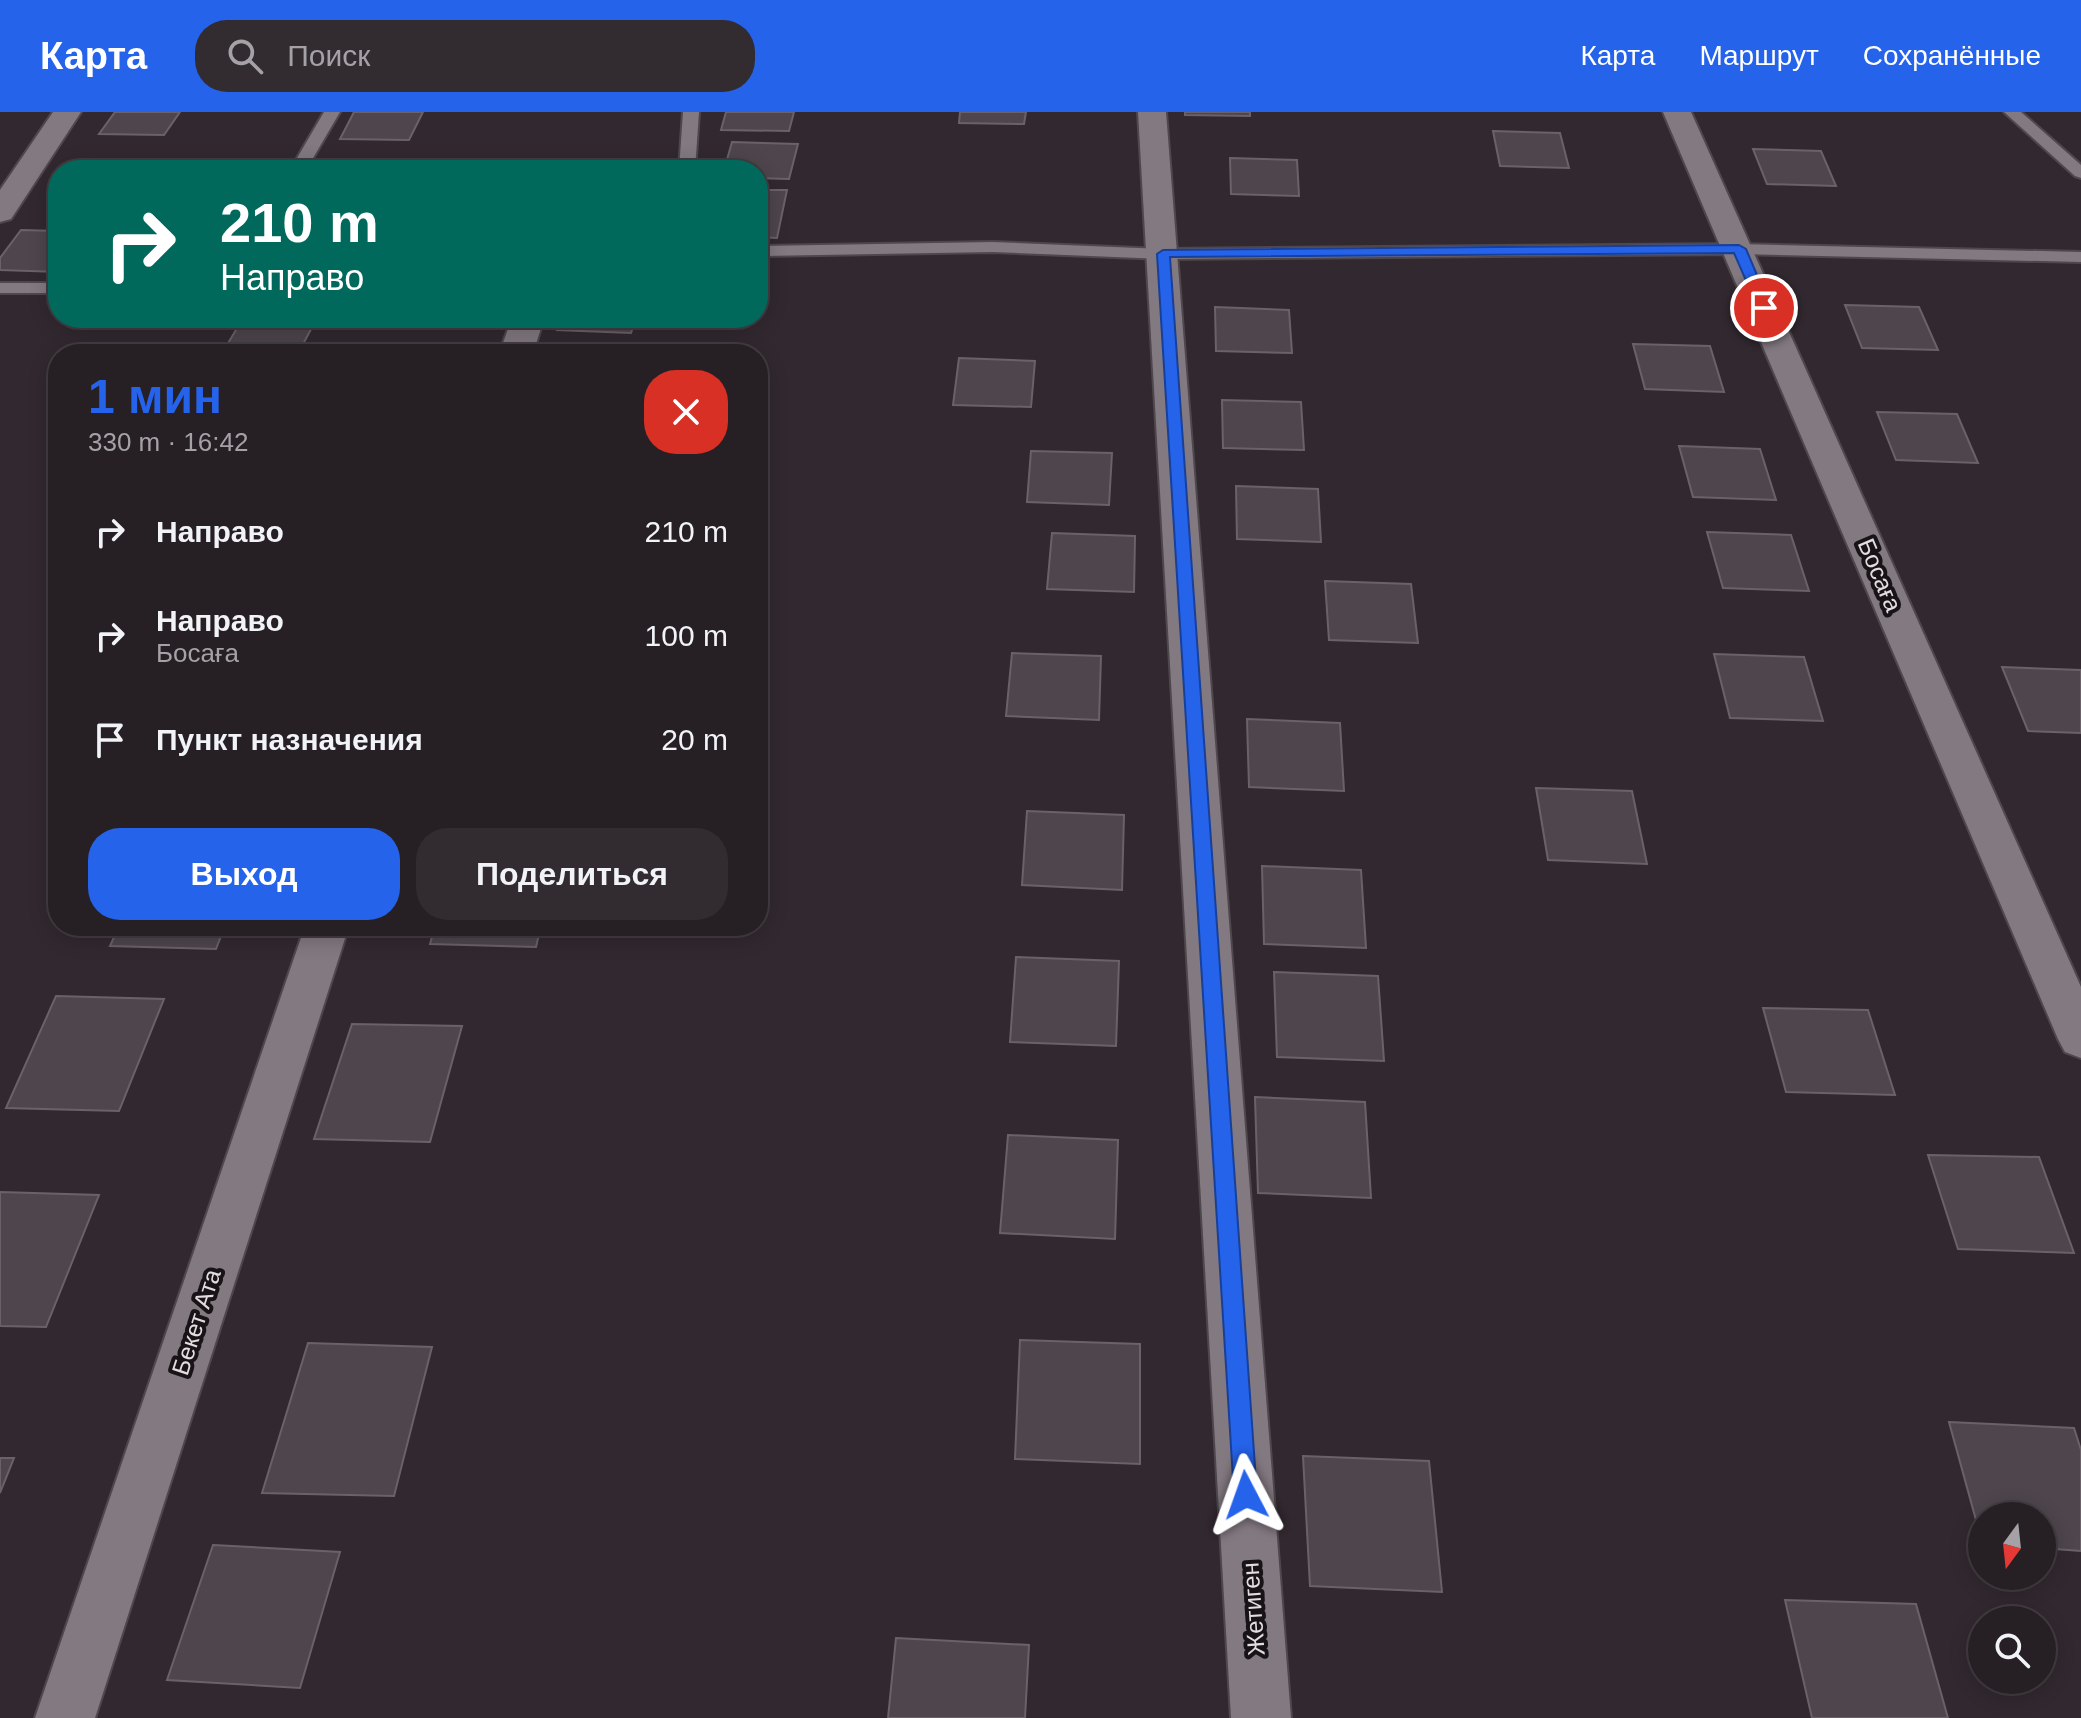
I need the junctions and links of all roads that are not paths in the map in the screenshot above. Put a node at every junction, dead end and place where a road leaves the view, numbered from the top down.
1 (67, 112) edge
2 (332, 112) edge
3 (691, 112) edge
4 (1152, 112) edge
5 (1677, 112) edge
6 (2012, 112) edge
7 (304, 160) edge
8 (688, 160) edge
9 (2081, 173) edge
10 (0, 213) edge
11 (1739, 249) junction
12 (768, 251) edge
13 (1163, 254) junction
14 (2081, 257) edge
15 (0, 288) edge
16 (48, 288) edge
17 (324, 936) edge
18 (2068, 981) edge
19 (2081, 1039) edge
20 (65, 1718) edge
21 (1261, 1718) edge

1 - 10 street
2 - 7 lane
3 - 8 lane
4 - 13 street, Жетиген
5 - 11 street, Босаға
6 - 9 lane
11 - 13 lane
11 - 14 lane
11 - 18 street, Босаға
12 - 13 lane
13 - 21 street, Жетиген
15 - 16 lane
17 - 20 street, Бекет Ата
18 - 19 street, Босаға

